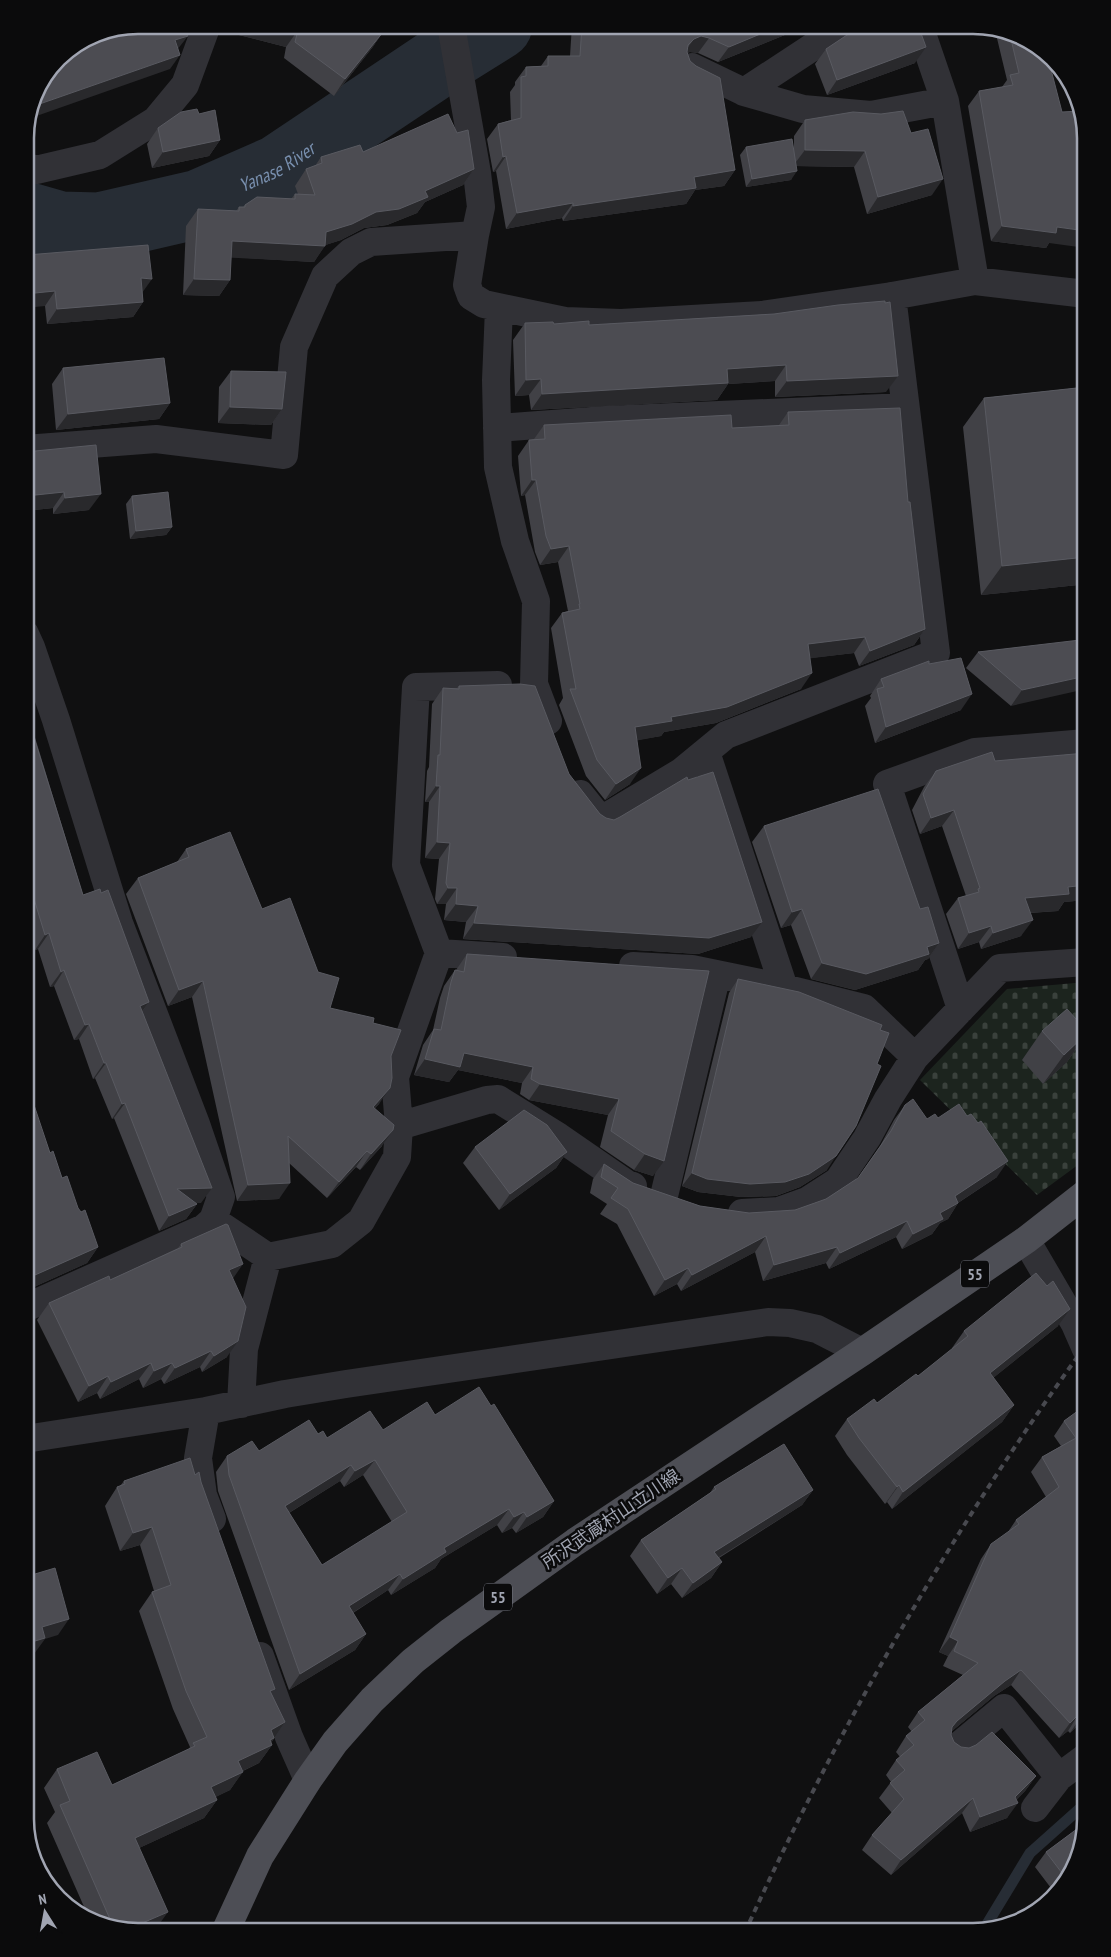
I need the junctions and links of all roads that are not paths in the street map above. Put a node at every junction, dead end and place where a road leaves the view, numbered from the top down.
1 (204, 34) edge
2 (453, 34) edge
3 (832, 34) edge
4 (922, 34) edge
5 (692, 67) edge
6 (744, 92) junction
7 (945, 102) junction
8 (34, 169) edge
9 (475, 235) junction
10 (974, 281) junction
11 (1077, 293) edge
12 (892, 296) junction
13 (499, 308) junction
14 (905, 407) junction
15 (497, 428) junction
16 (34, 448) edge
17 (34, 656) edge
18 (534, 684) junction
19 (1077, 744) edge
20 (558, 748) edge
21 (706, 752) junction
22 (568, 775) edge
23 (439, 953) junction
24 (526, 959) edge
25 (1077, 963) edge
26 (604, 964) edge
27 (717, 974) junction
28 (784, 988) junction
29 (961, 1008) junction
30 (914, 1057) junction
31 (399, 1126) junction
32 (1077, 1200) edge
33 (722, 1211) edge
34 (212, 1220) junction
35 (1026, 1240) junction
36 (268, 1258) junction
37 (34, 1304) edge
38 (1077, 1326) edge
39 (862, 1352) junction
40 (241, 1404) junction
41 (206, 1411) junction
42 (34, 1437) edge
43 (220, 1541) edge
44 (253, 1634) edge
45 (956, 1748) edge
46 (1077, 1764) edge
47 (1059, 1777) junction
48 (308, 1780) junction
49 (1035, 1808) dead end
50 (228, 1923) edge

1 - 8 street
2 - 9 street
3 - 6 street
4 - 7 street
5 - 6 street
6 - 7 street
7 - 10 street
9 - 13 street
9 - 16 street
10 - 11 street
10 - 12 street
12 - 13 street
12 - 14 street
13 - 15 street
14 - 15 street
14 - 21 street
15 - 18 street
17 - 34 street
18 - 20 street
18 - 23 street
19 - 29 street
21 - 22 street
21 - 28 street
23 - 24 street
23 - 31 street
25 - 29 street
26 - 27 street
27 - 28 street
27 - 31 street
28 - 30 street
29 - 30 street
30 - 33 street
31 - 36 street
32 - 35 main road, 所沢武蔵村山立川線 / 55
34 - 36 street
34 - 37 street
35 - 38 street
35 - 39 main road, 所沢武蔵村山立川線 / 55
36 - 40 street
39 - 40 street
39 - 48 main road, 所沢武蔵村山立川線 / 55
40 - 41 street
41 - 42 street
41 - 43 street
44 - 48 street
45 - 47 street
46 - 47 street
47 - 49 street
48 - 50 main road, 所沢武蔵村山立川線 / 55

